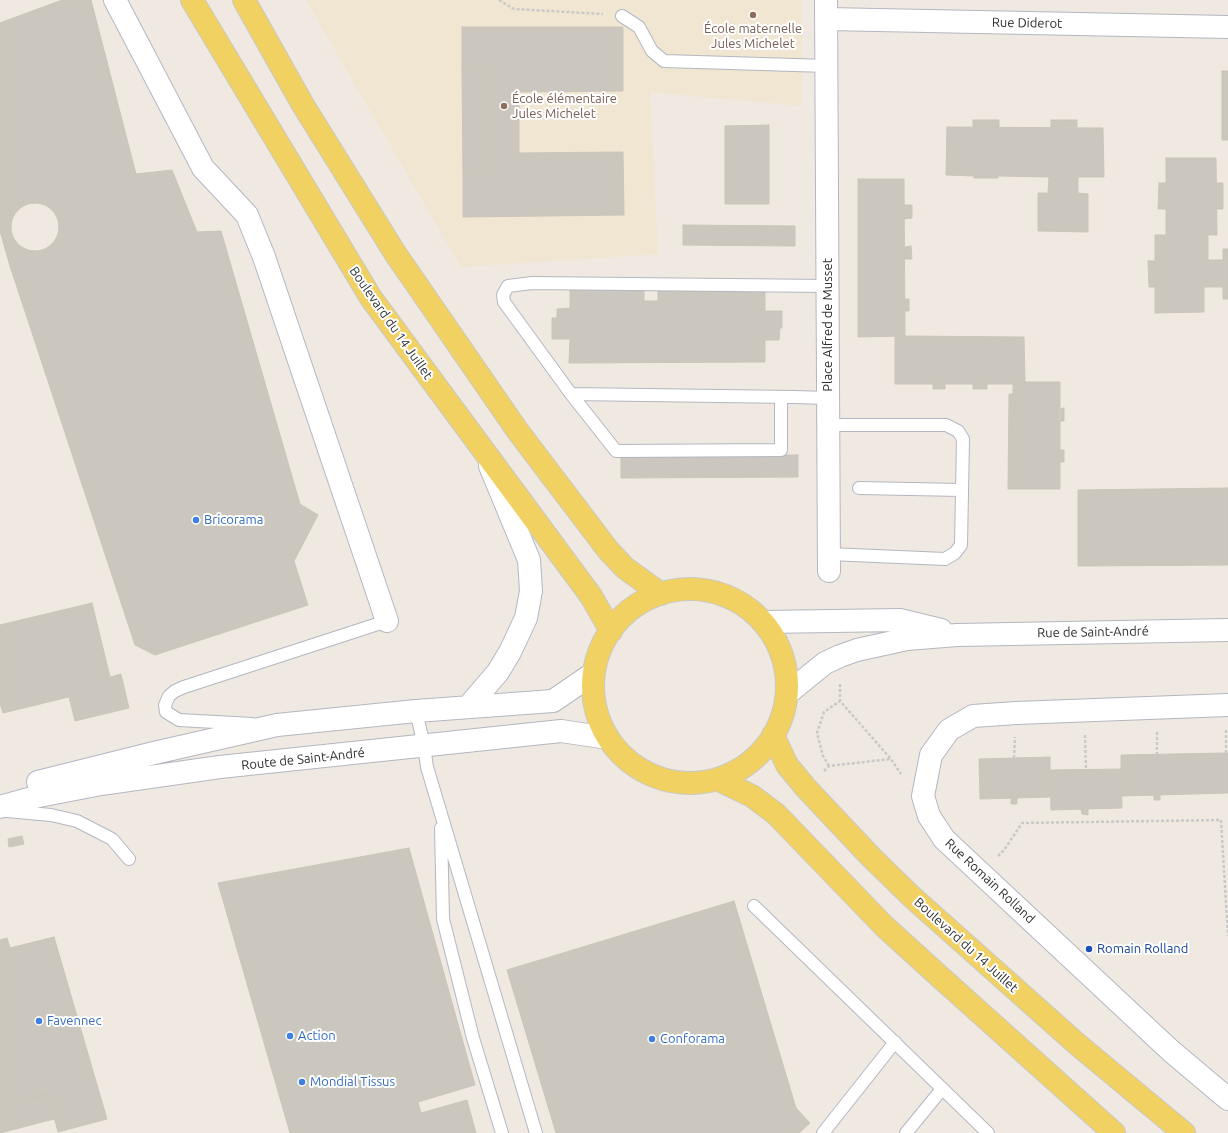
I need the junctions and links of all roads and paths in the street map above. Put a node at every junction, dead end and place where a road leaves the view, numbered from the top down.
1 (115, 0) edge
2 (192, 0) edge
3 (244, 0) edge
4 (499, 0) edge
5 (826, 9) edge
6 (622, 16) joint
7 (1228, 27) edge
8 (827, 72) junction
9 (828, 286) junction
10 (571, 394) junction
11 (781, 397) junction
12 (828, 398) junction
13 (829, 425) junction
14 (485, 454) junction
15 (860, 488) dead end
16 (962, 490) junction
17 (829, 562) joint
18 (661, 594) junction
19 (387, 621) joint
20 (765, 622) junction
21 (1228, 630) edge
22 (611, 631) junction
23 (958, 634) junction
24 (840, 656) junction
25 (591, 675) junction
26 (788, 693) junction
27 (840, 701) junction
28 (1228, 705) edge
29 (468, 707) junction
30 (416, 711) junction
31 (278, 725) junction
32 (1157, 726) dead end
33 (1226, 729) dead end
34 (1085, 733) dead end
35 (773, 735) junction
36 (1015, 735) dead end
37 (608, 738) junction
38 (424, 746) junction
39 (1226, 753) dead end
40 (1157, 754) dead end
41 (1014, 758) dead end
42 (891, 759) junction
43 (829, 766) junction
44 (1086, 770) dead end
45 (719, 780) junction
46 (925, 785) junction
47 (806, 788) junction
48 (0, 792) edge
49 (0, 807) edge
50 (0, 810) edge
51 (441, 813) junction
52 (129, 858) dead end
53 (980, 872) junction
54 (754, 906) dead end
55 (1228, 936) edge
56 (895, 1042) junction
57 (942, 1089) junction
58 (1228, 1099) edge
59 (502, 1133) edge
60 (536, 1133) edge
61 (822, 1133) edge
62 (906, 1133) edge
63 (987, 1133) edge
64 (1114, 1133) edge
65 (1184, 1133) edge

1 - 19 street
2 - 14 main road, Boulevard du 14 Juillet
3 - 18 main road
4 - 6 path
5 - 7 street, Rue Diderot
5 - 8 street, Place Alfred de Musset
6 - 8 lane
8 - 9 street, Place Alfred de Musset
9 - 10 lane
9 - 12 street, Place Alfred de Musset
10 - 11 lane
10 - 11 lane
11 - 12 lane
12 - 13 street, Place Alfred de Musset
13 - 16 lane
13 - 17 street, Place Alfred de Musset
14 - 22 main road, Boulevard du 14 Juillet
14 - 29 street
15 - 16 lane
16 - 17 lane
18 - 20 main road
18 - 22 main road
19 - 31 lane
20 - 23 street, Rue de Saint-André
20 - 26 main road
21 - 23 street, Rue de Saint-André
22 - 25 main road
23 - 24 street, Rue de Saint-André
24 - 26 street, Rue de Saint-André
24 - 27 path
25 - 29 street
25 - 37 main road
26 - 35 main road
27 - 42 path
27 - 43 path
28 - 46 street, Rue Romain Rolland
29 - 30 street
30 - 31 street
30 - 38 lane
31 - 48 street
32 - 40 path
33 - 39 path
34 - 44 path
35 - 45 main road
35 - 47 main road, Boulevard du 14 Juillet
36 - 41 path
37 - 38 street, Route de Saint-André
37 - 45 main road
38 - 49 street, Route de Saint-André
38 - 51 lane
42 - 43 path
42 - 46 path
43 - 47 path
45 - 64 main road
46 - 53 street, Rue Romain Rolland
47 - 65 main road, Boulevard du 14 Juillet
50 - 52 lane
51 - 59 lane
51 - 60 lane
53 - 55 path
53 - 58 street, Rue Romain Rolland
54 - 56 lane
56 - 57 lane
56 - 61 lane
57 - 62 lane
57 - 63 lane

